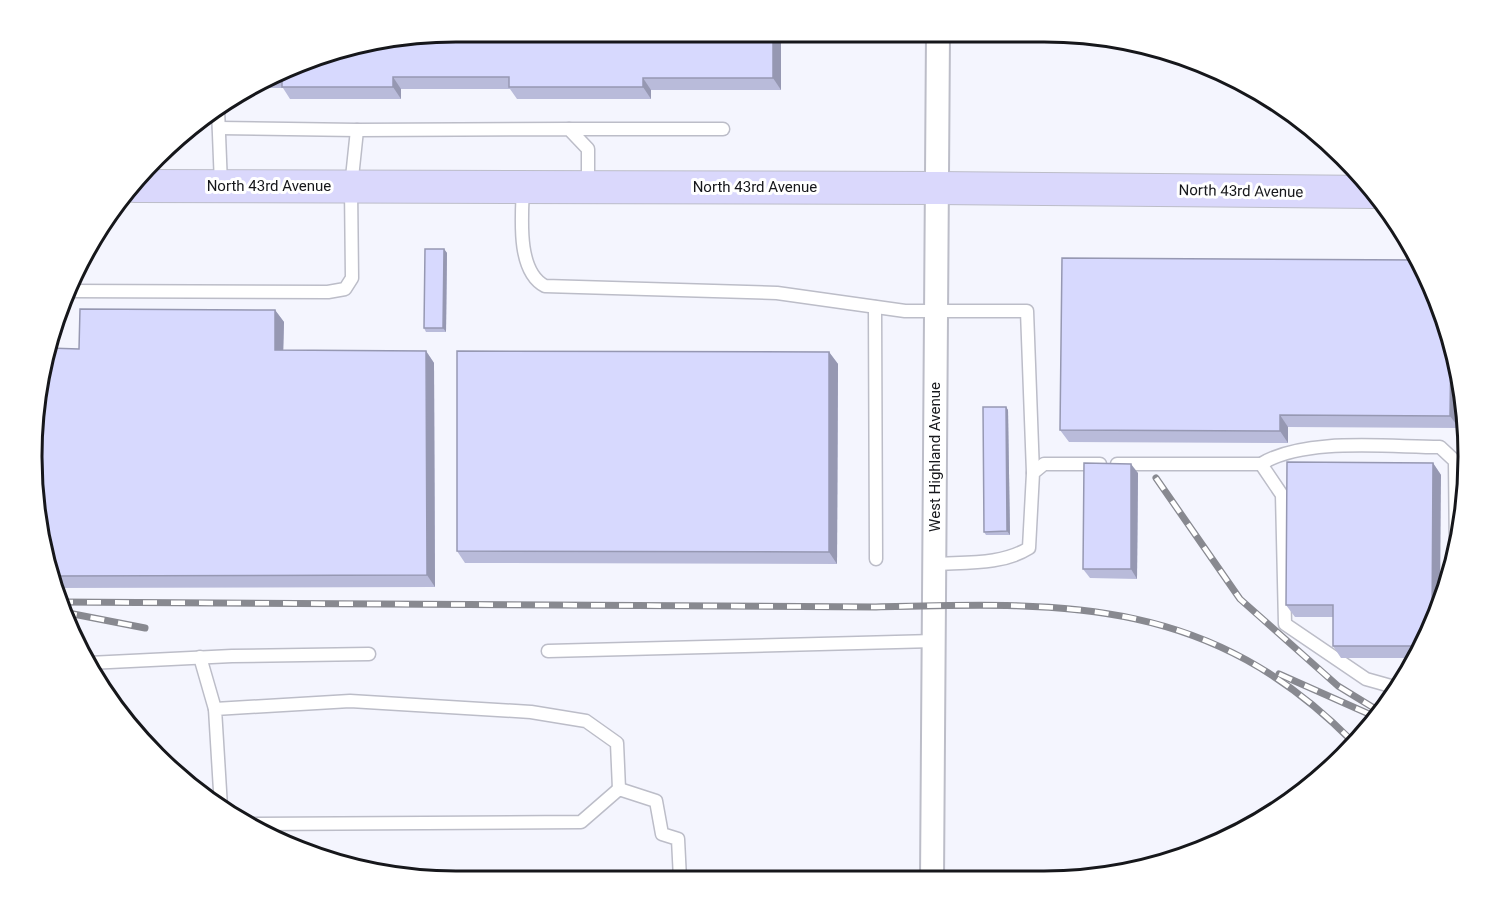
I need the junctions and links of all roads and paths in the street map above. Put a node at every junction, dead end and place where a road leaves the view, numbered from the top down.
1 (938, 42) edge
2 (218, 117) edge
3 (219, 128) junction
4 (569, 129) junction
5 (723, 129) dead end
6 (357, 130) junction
7 (143, 186) edge
8 (221, 186) junction
9 (351, 187) junction
10 (523, 187) junction
11 (588, 187) junction
12 (937, 188) junction
13 (1362, 192) edge
14 (77, 291) edge
15 (875, 307) junction
16 (936, 310) junction
17 (1261, 464) junction
18 (1033, 473) junction
19 (1455, 498) edge
20 (876, 559) dead end
21 (934, 564) junction
22 (934, 641) junction
23 (548, 651) dead end
24 (369, 654) dead end
25 (200, 657) junction
26 (97, 663) edge
27 (1389, 686) edge
28 (215, 709) junction
29 (619, 789) junction
30 (220, 797) edge
31 (265, 824) edge
32 (680, 871) edge
33 (932, 871) edge

1 - 12 street, West Highland Avenue
2 - 3 lane
3 - 6 lane
3 - 8 lane
4 - 5 lane
4 - 6 lane
4 - 11 lane
6 - 9 lane
7 - 8 main road, North 43rd Avenue
8 - 9 main road, North 43rd Avenue
9 - 10 main road, North 43rd Avenue
9 - 14 lane
10 - 11 main road, North 43rd Avenue
10 - 15 lane
11 - 12 main road, North 43rd Avenue
12 - 13 main road, North 43rd Avenue
12 - 16 street, West Highland Avenue
15 - 16 lane
15 - 20 lane
16 - 18 lane
16 - 21 street, West Highland Avenue
17 - 18 lane
17 - 19 lane
17 - 27 lane
18 - 21 lane
21 - 22 street, West Highland Avenue
22 - 23 lane
22 - 33 street, West Highland Avenue
24 - 25 lane
25 - 26 lane
25 - 28 lane
28 - 29 lane
28 - 30 lane
29 - 31 lane
29 - 32 lane

